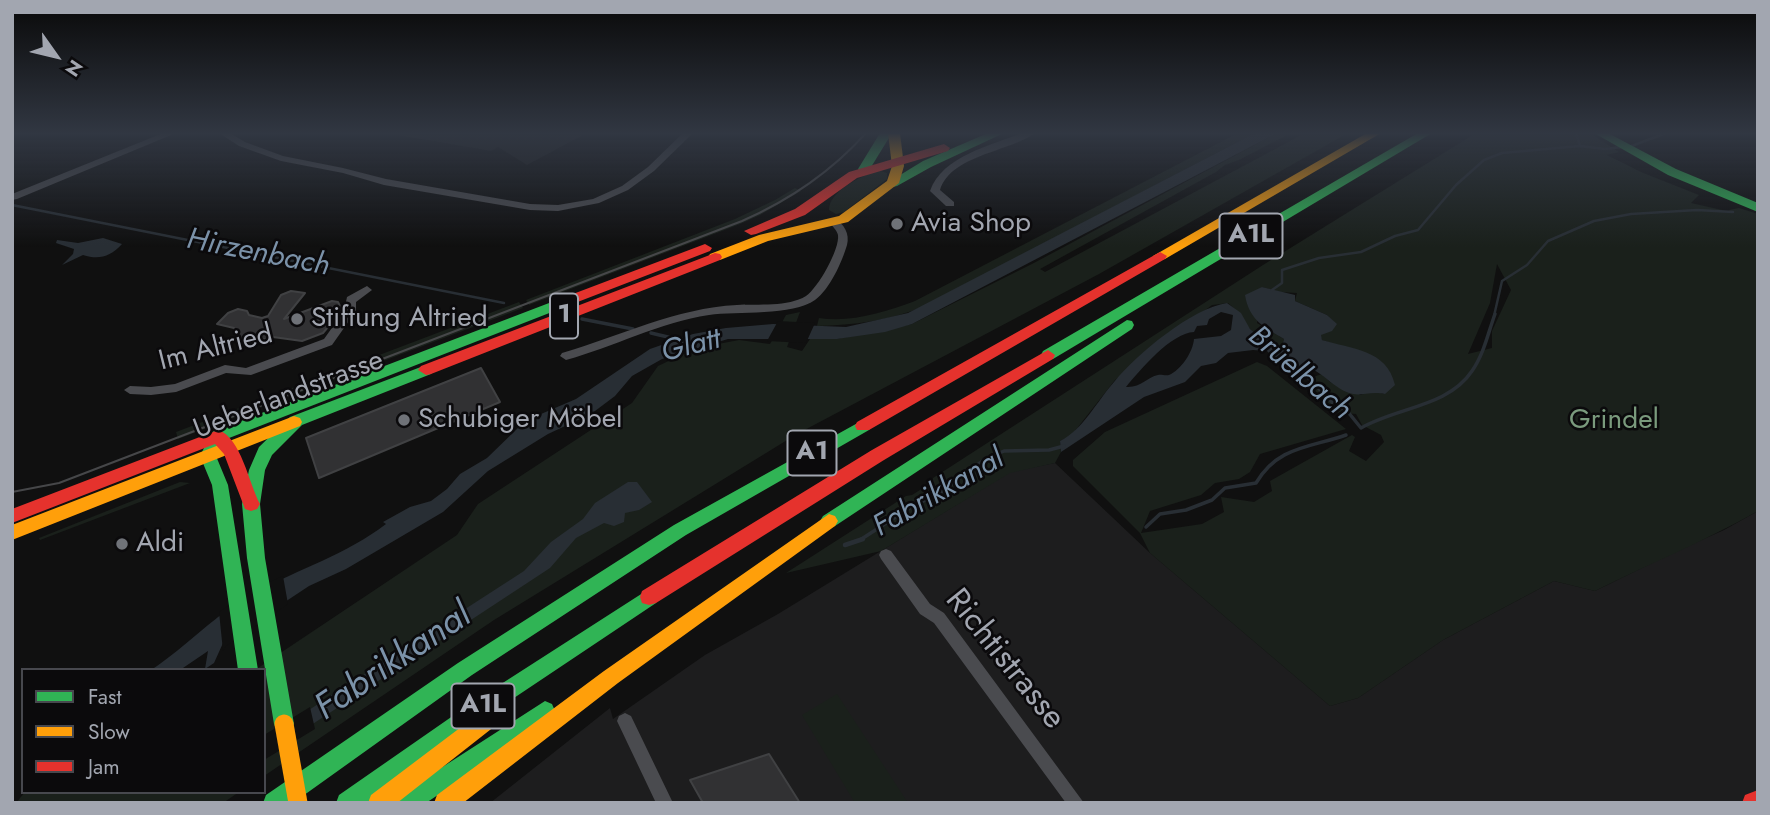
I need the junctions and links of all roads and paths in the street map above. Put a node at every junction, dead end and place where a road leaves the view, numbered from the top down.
1 (77, 171) edge
2 (346, 171) edge
3 (648, 171) edge
4 (861, 171) edge
5 (880, 171) edge
6 (901, 171) edge
7 (903, 171) edge
8 (947, 171) edge
9 (1309, 171) edge
10 (1361, 171) edge
11 (1380, 171) edge
12 (1679, 171) edge
13 (896, 173) junction
14 (824, 196) junction
15 (14, 197) edge
16 (950, 204) dead end
17 (1758, 205) edge
18 (834, 222) junction
19 (367, 290) dead end
20 (566, 356) dead end
21 (130, 390) dead end
22 (296, 421) junction
23 (218, 436) junction
24 (232, 447) junction
25 (208, 456) junction
26 (251, 504) junction
27 (12, 516) edge
28 (12, 533) edge
29 (886, 555) dead end
30 (621, 613) junction
31 (632, 661) junction
32 (248, 668) edge
33 (625, 721) dead end
34 (274, 803) edge
35 (298, 803) edge
36 (347, 803) edge
37 (379, 803) edge
38 (407, 803) edge
39 (444, 803) edge
40 (665, 803) edge
41 (1076, 803) edge

1 - 15 street
2 - 3 street
4 - 14 main road, Ueberlandstrasse / 1
5 - 13 main road
6 - 13 main road, Ueberlandstrasse
7 - 13 main road, Ueberlandstrasse
8 - 16 street
9 - 34 main road, A1
10 - 30 main road, A1L
11 - 31 main road, A1
12 - 17 main road
13 - 18 main road, Ueberlandstrasse / 1
14 - 18 main road
14 - 23 main road, Ueberlandstrasse / 1
18 - 20 street
18 - 22 main road, Ueberlandstrasse / 1
19 - 21 street, Im Altried
22 - 24 main road, Ueberlandstrasse
22 - 26 main road, 1
23 - 24 main road
23 - 25 main road
23 - 27 main road, Ueberlandstrasse
24 - 25 main road, Ueberlandstrasse
24 - 26 main road
25 - 28 main road, Ueberlandstrasse
25 - 32 main road
26 - 35 main road, 1, bridge
29 - 41 street, Richtistrasse
30 - 36 main road, A1L
30 - 37 main road, A1L
31 - 38 main road, A1
31 - 39 main road, A1
33 - 40 street

